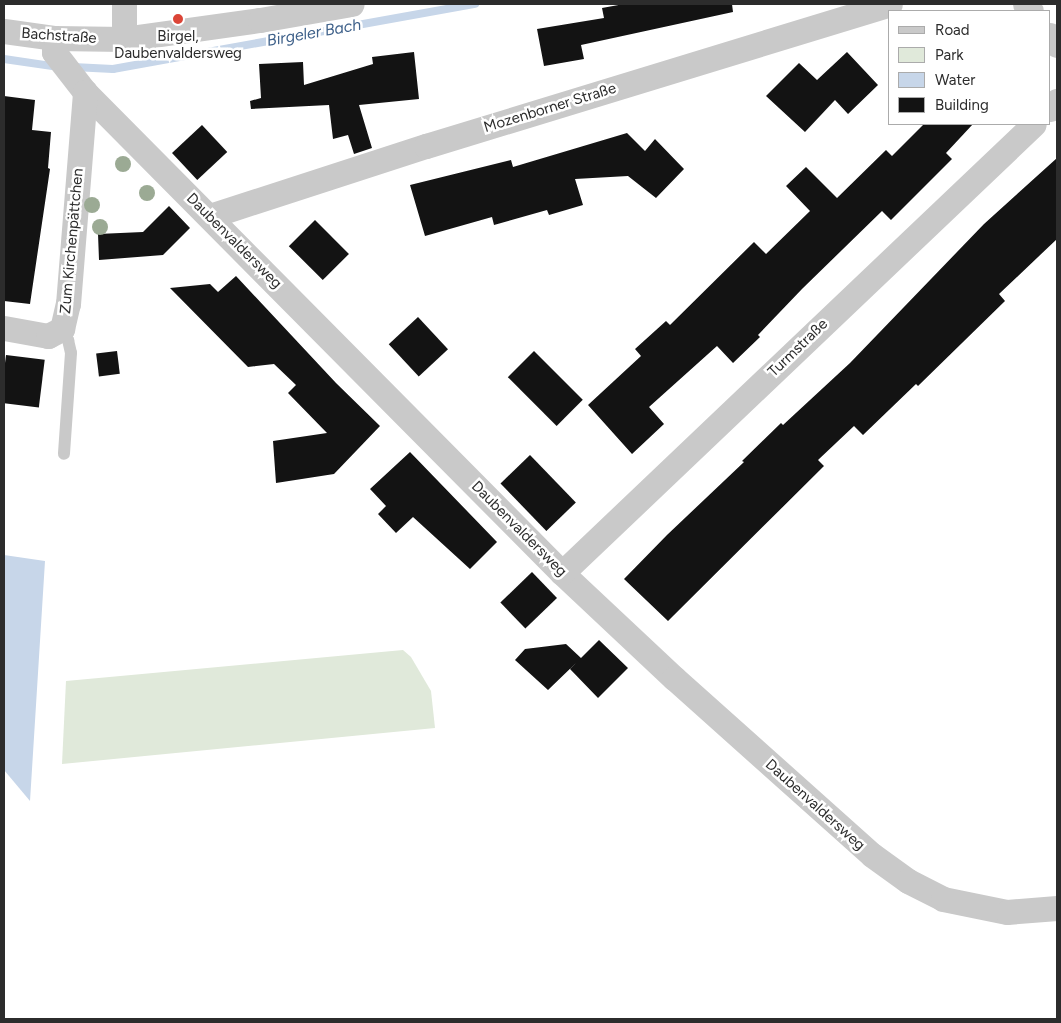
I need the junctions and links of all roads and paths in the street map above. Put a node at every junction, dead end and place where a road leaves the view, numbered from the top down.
1 (124, 4) edge
2 (352, 4) edge
3 (890, 4) edge
4 (4, 31) edge
5 (124, 38) junction
6 (54, 45) junction
7 (79, 85) junction
8 (1033, 125) edge
9 (210, 216) junction
10 (4, 328) edge
11 (62, 329) junction
12 (64, 454) dead end
13 (562, 573) junction
14 (1057, 908) edge

1 - 5 street
2 - 5 street, Bachstraße
3 - 9 street, Mozenborner Straße
4 - 6 street, Bachstraße
5 - 6 street, Bachstraße
6 - 7 street, Daubenvaldersweg
7 - 9 street, Daubenvaldersweg
7 - 11 street, Zum Kirchenpättchen
8 - 13 street, Turmstraße
9 - 13 street, Daubenvaldersweg
10 - 11 street, Zum Kirchenpättchen
11 - 12 lane
13 - 14 street, Daubenvaldersweg

